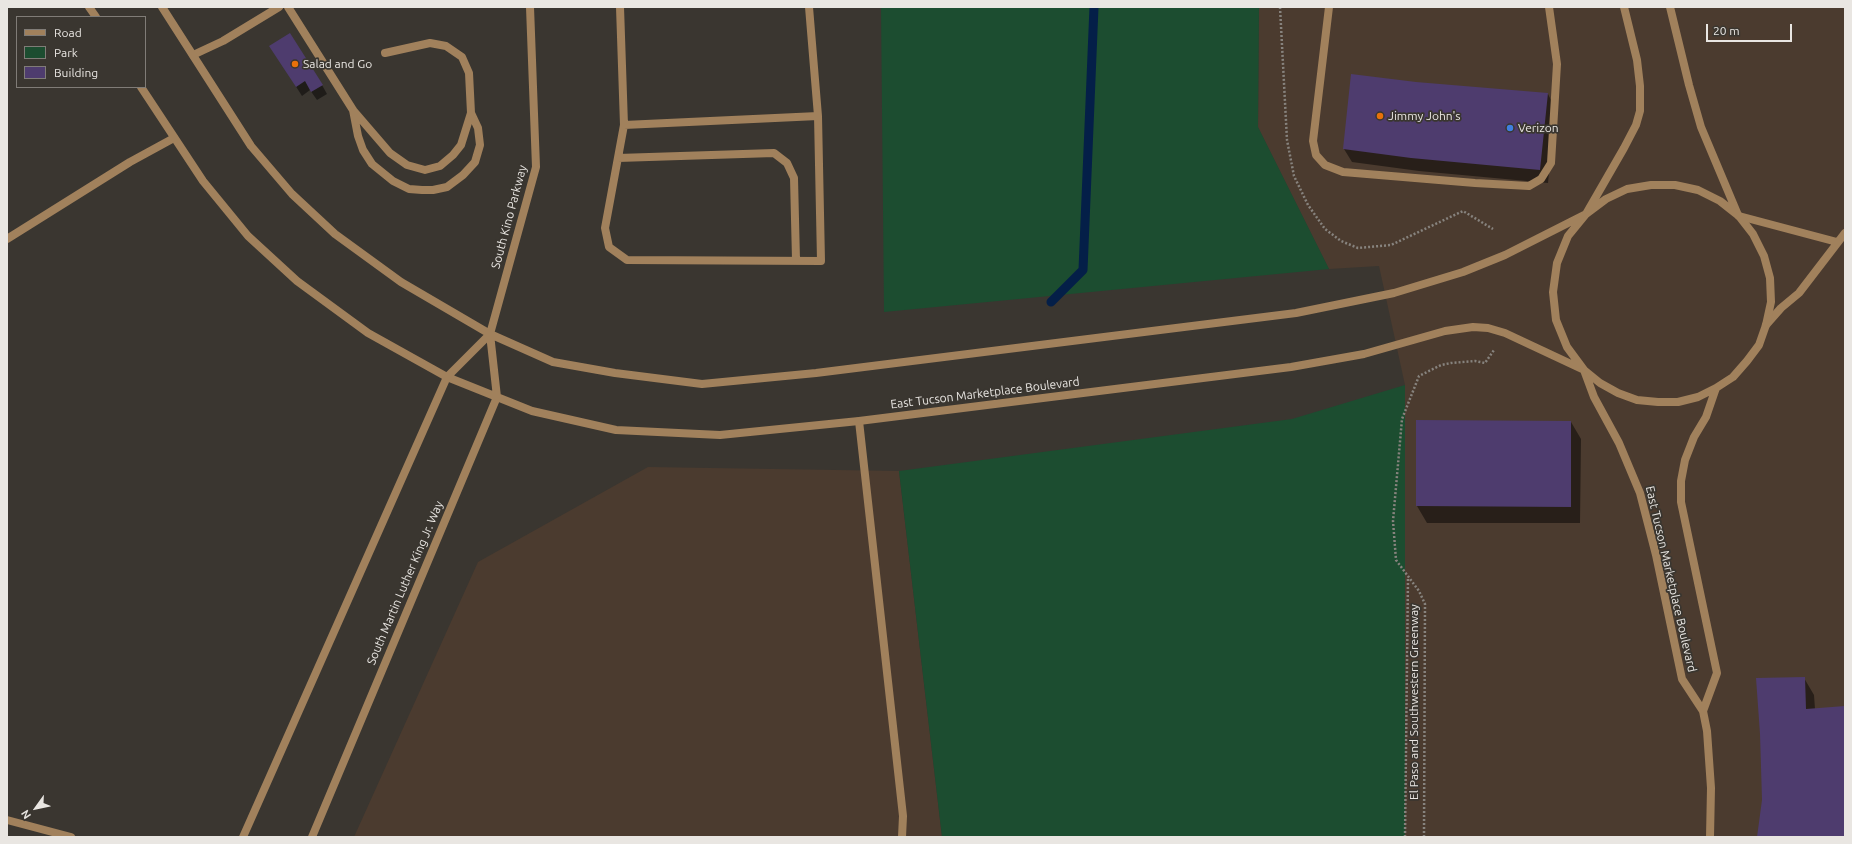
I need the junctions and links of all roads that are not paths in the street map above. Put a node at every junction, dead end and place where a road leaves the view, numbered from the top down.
1 (89, 7) edge
2 (162, 7) edge
3 (279, 7) edge
4 (288, 7) edge
5 (530, 7) edge
6 (620, 7) edge
7 (809, 7) edge
8 (1549, 7) edge
9 (1624, 7) edge
10 (1670, 7) edge
11 (1329, 11) edge
12 (95, 16) edge
13 (385, 53) dead end
14 (193, 54) junction
15 (142, 88) edge
16 (353, 110) junction
17 (471, 113) junction
18 (818, 116) junction
19 (624, 125) junction
20 (174, 138) junction
21 (618, 158) junction
22 (1586, 214) junction
23 (1738, 216) junction
24 (1845, 233) edge
25 (7, 239) edge
26 (1837, 242) junction
27 (796, 260) junction
28 (1766, 326) junction
29 (490, 334) junction
30 (1584, 370) junction
31 (447, 378) junction
32 (1716, 388) junction
33 (497, 397) junction
34 (858, 420) junction
35 (1703, 711) junction
36 (7, 820) edge
37 (71, 837) edge
38 (243, 837) edge
39 (312, 837) edge
40 (902, 837) edge
41 (1710, 837) edge

1 - 12 street
2 - 14 street
3 - 14 street
4 - 16 street
5 - 29 street, South Kino Parkway
6 - 19 street
7 - 18 street
8 - 11 street
9 - 22 street
10 - 23 street
13 - 17 street
14 - 29 street
15 - 20 street, East Tucson Marketplace Boulevard
16 - 17 street
16 - 17 street
18 - 19 street
18 - 27 street
19 - 21 street
20 - 25 street
20 - 31 street, East Tucson Marketplace Boulevard
21 - 27 street
21 - 27 street
22 - 23 street
22 - 29 street
22 - 30 street
23 - 26 street
23 - 28 street
24 - 26 street
26 - 28 street
28 - 32 street
29 - 31 street
29 - 33 street, South Martin Luther King Jr. Way
30 - 32 street
30 - 34 street, East Tucson Marketplace Boulevard
30 - 35 street, East Tucson Marketplace Boulevard
31 - 33 street, East Tucson Marketplace Boulevard
31 - 38 street
32 - 35 street, East Tucson Marketplace Boulevard
33 - 34 street, East Tucson Marketplace Boulevard
33 - 39 street, South Martin Luther King Jr. Way
34 - 40 street
35 - 41 street, East Tucson Marketplace Boulevard
36 - 37 street

